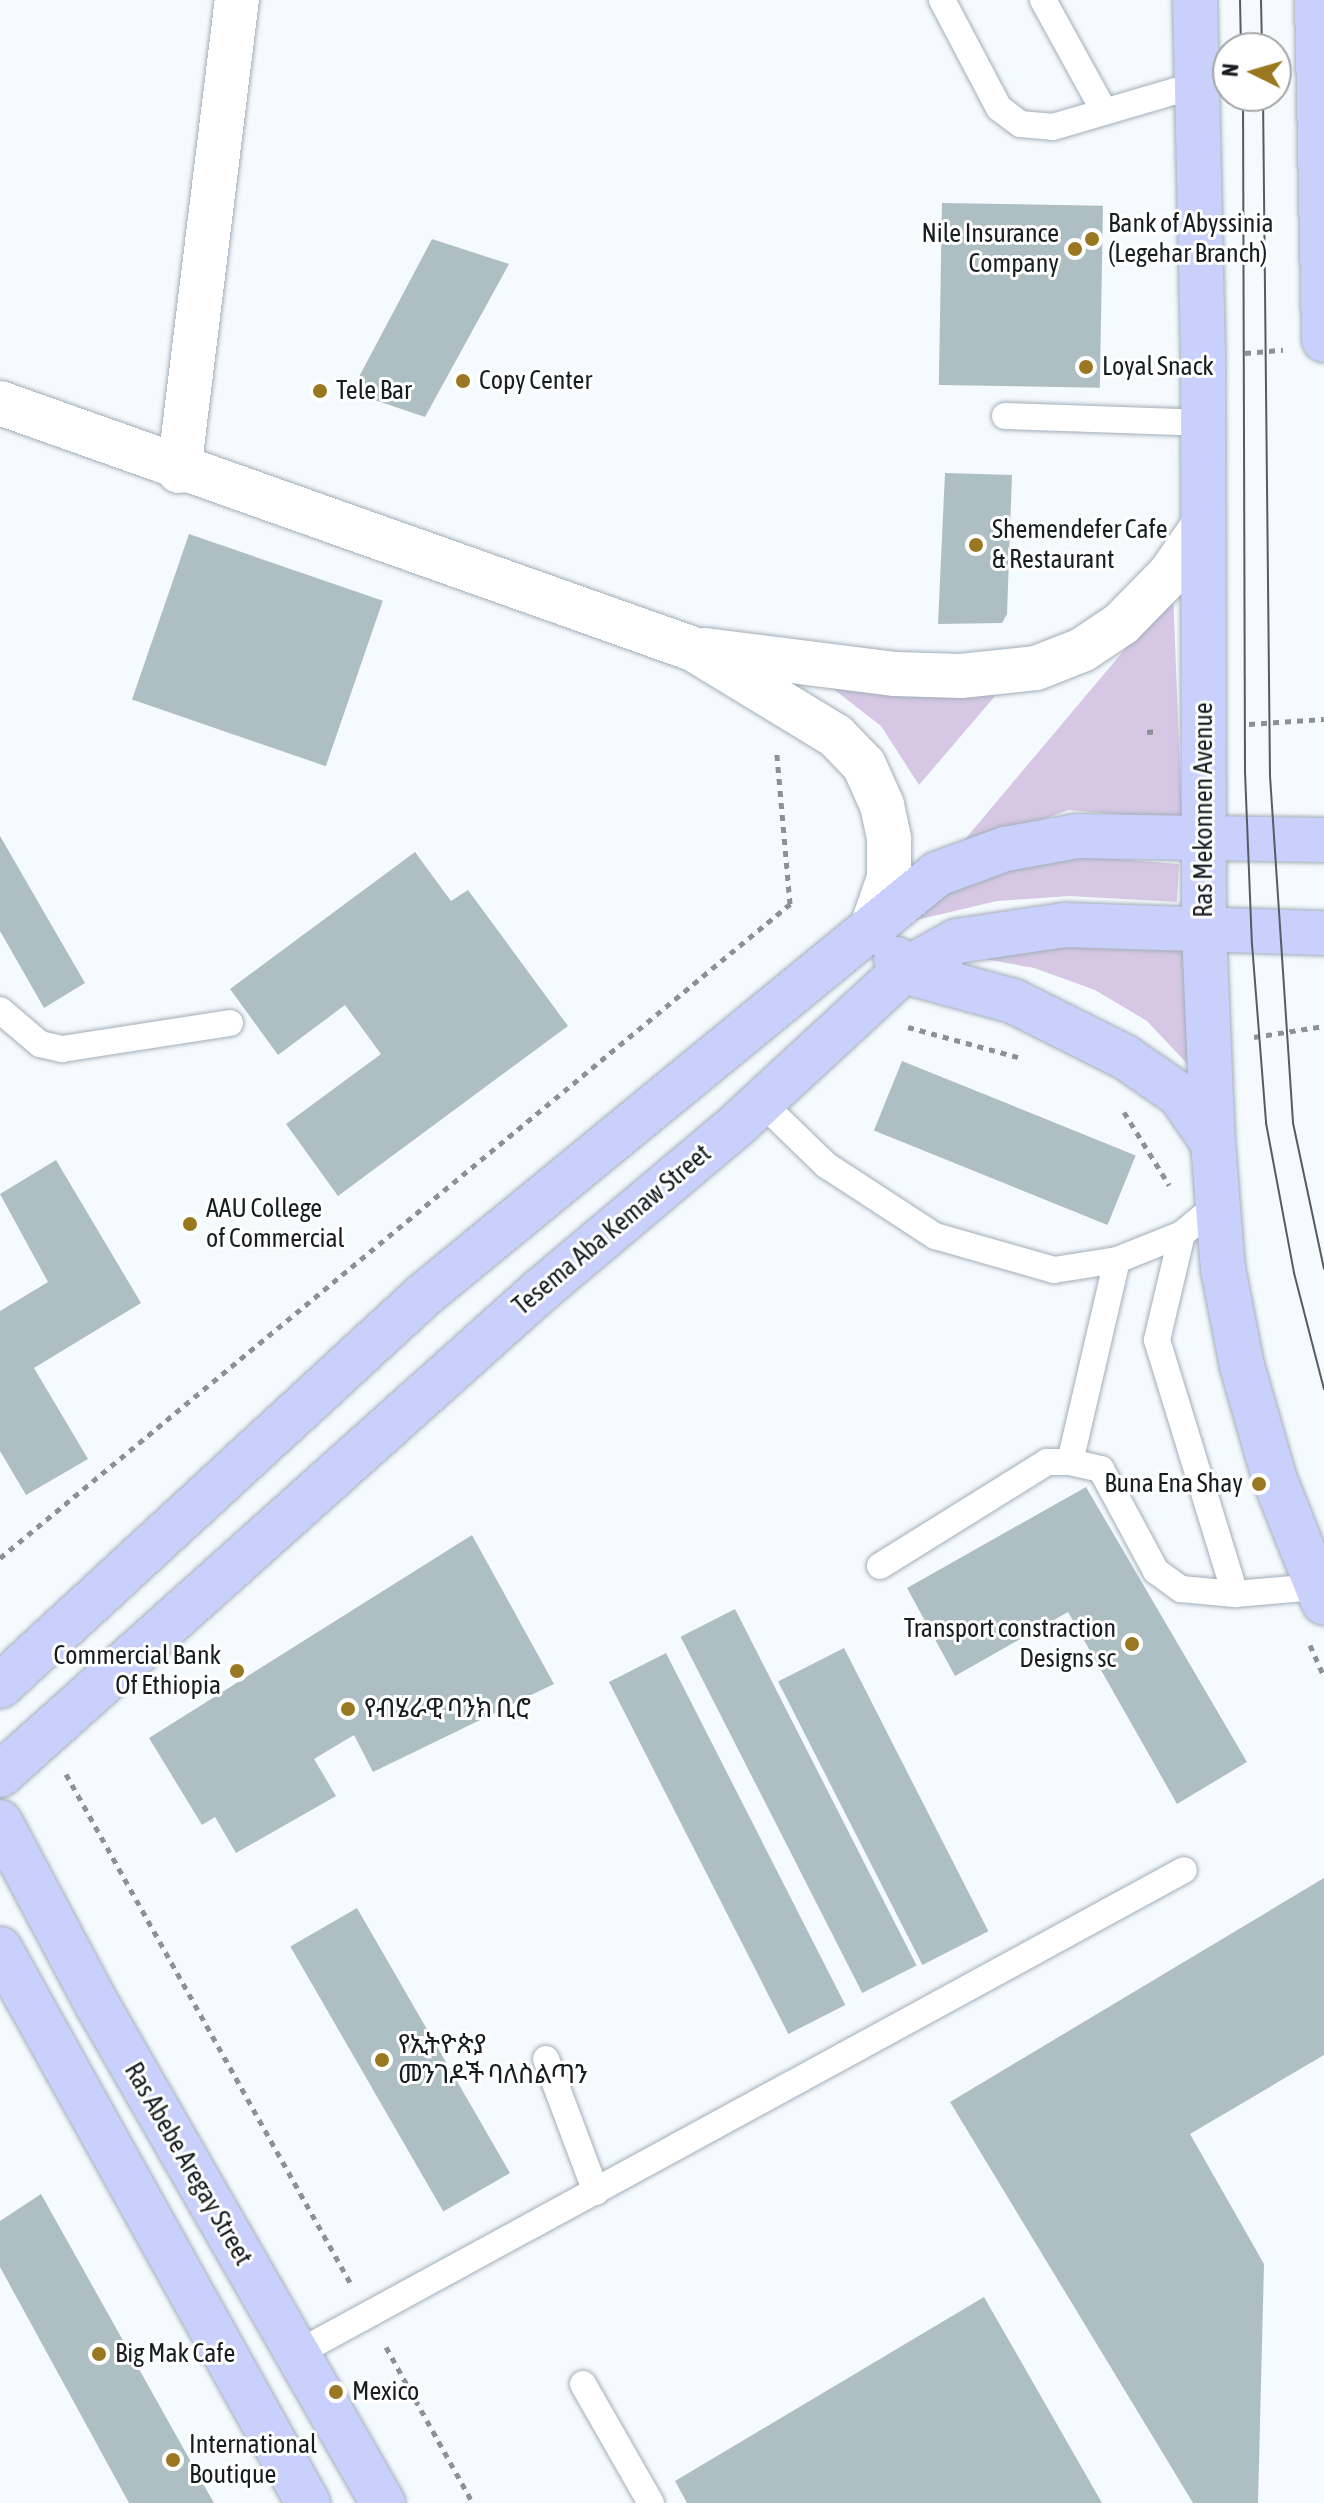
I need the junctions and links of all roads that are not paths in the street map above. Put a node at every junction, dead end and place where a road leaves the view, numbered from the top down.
1 (237, 0) edge
2 (942, 0) edge
3 (1043, 0) edge
4 (1195, 0) edge
5 (1317, 0) edge
6 (1321, 62) edge
7 (1196, 85) junction
8 (1104, 111) junction
9 (1324, 340) edge
10 (0, 403) edge
11 (1005, 416) dead end
12 (1202, 423) junction
13 (179, 471) junction
14 (1201, 529) junction
15 (693, 649) junction
16 (1203, 838) junction
17 (1324, 840) edge
18 (873, 924) junction
19 (1204, 930) junction
20 (1324, 933) edge
21 (903, 971) junction
22 (0, 1010) edge
23 (230, 1023) dead end
24 (761, 1102) junction
25 (1213, 1143) junction
26 (1218, 1204) junction
27 (1182, 1234) junction
28 (1117, 1260) junction
29 (1070, 1462) junction
30 (880, 1566) dead end
31 (1235, 1594) junction
32 (1308, 1594) edge
33 (0, 1686) edge
34 (0, 1775) edge
35 (0, 1822) edge
36 (1184, 1870) dead end
37 (0, 1949) edge
38 (546, 2059) dead end
39 (596, 2192) junction
40 (296, 2354) junction
41 (583, 2384) dead end
42 (308, 2503) edge
43 (383, 2503) edge
44 (651, 2503) edge

1 - 13 street
2 - 8 lane
3 - 8 lane
4 - 7 main road, Ras Mekonnen Avenue
5 - 6 main road
6 - 9 main road
7 - 8 lane
7 - 12 main road, Ras Mekonnen Avenue
10 - 13 street
11 - 12 lane
12 - 14 main road, Ras Mekonnen Avenue
13 - 15 street
14 - 15 street
14 - 16 main road, Ras Mekonnen Avenue
15 - 18 street
16 - 17 main road
16 - 18 main road
16 - 19 main road, Ras Mekonnen Avenue
18 - 21 main road
18 - 33 main road
19 - 20 main road, Tesema Aba Kemaw Street
19 - 21 main road, Tesema Aba Kemaw Street
19 - 25 main road, Ras Mekonnen Avenue
21 - 24 main road, Tesema Aba Kemaw Street
21 - 25 main road
22 - 23 lane
24 - 28 lane
24 - 34 main road, Tesema Aba Kemaw Street
25 - 26 main road, Ras Mekonnen Avenue
26 - 27 lane
26 - 32 main road, Ras Mekonnen Avenue
27 - 28 lane
27 - 31 lane
28 - 29 lane
29 - 30 lane
29 - 31 lane
31 - 32 lane
35 - 40 main road, Ras Abebe Aregay Street
36 - 39 lane
37 - 42 main road
38 - 39 lane
39 - 40 lane
40 - 43 main road, Ras Abebe Aregay Street
41 - 44 lane

